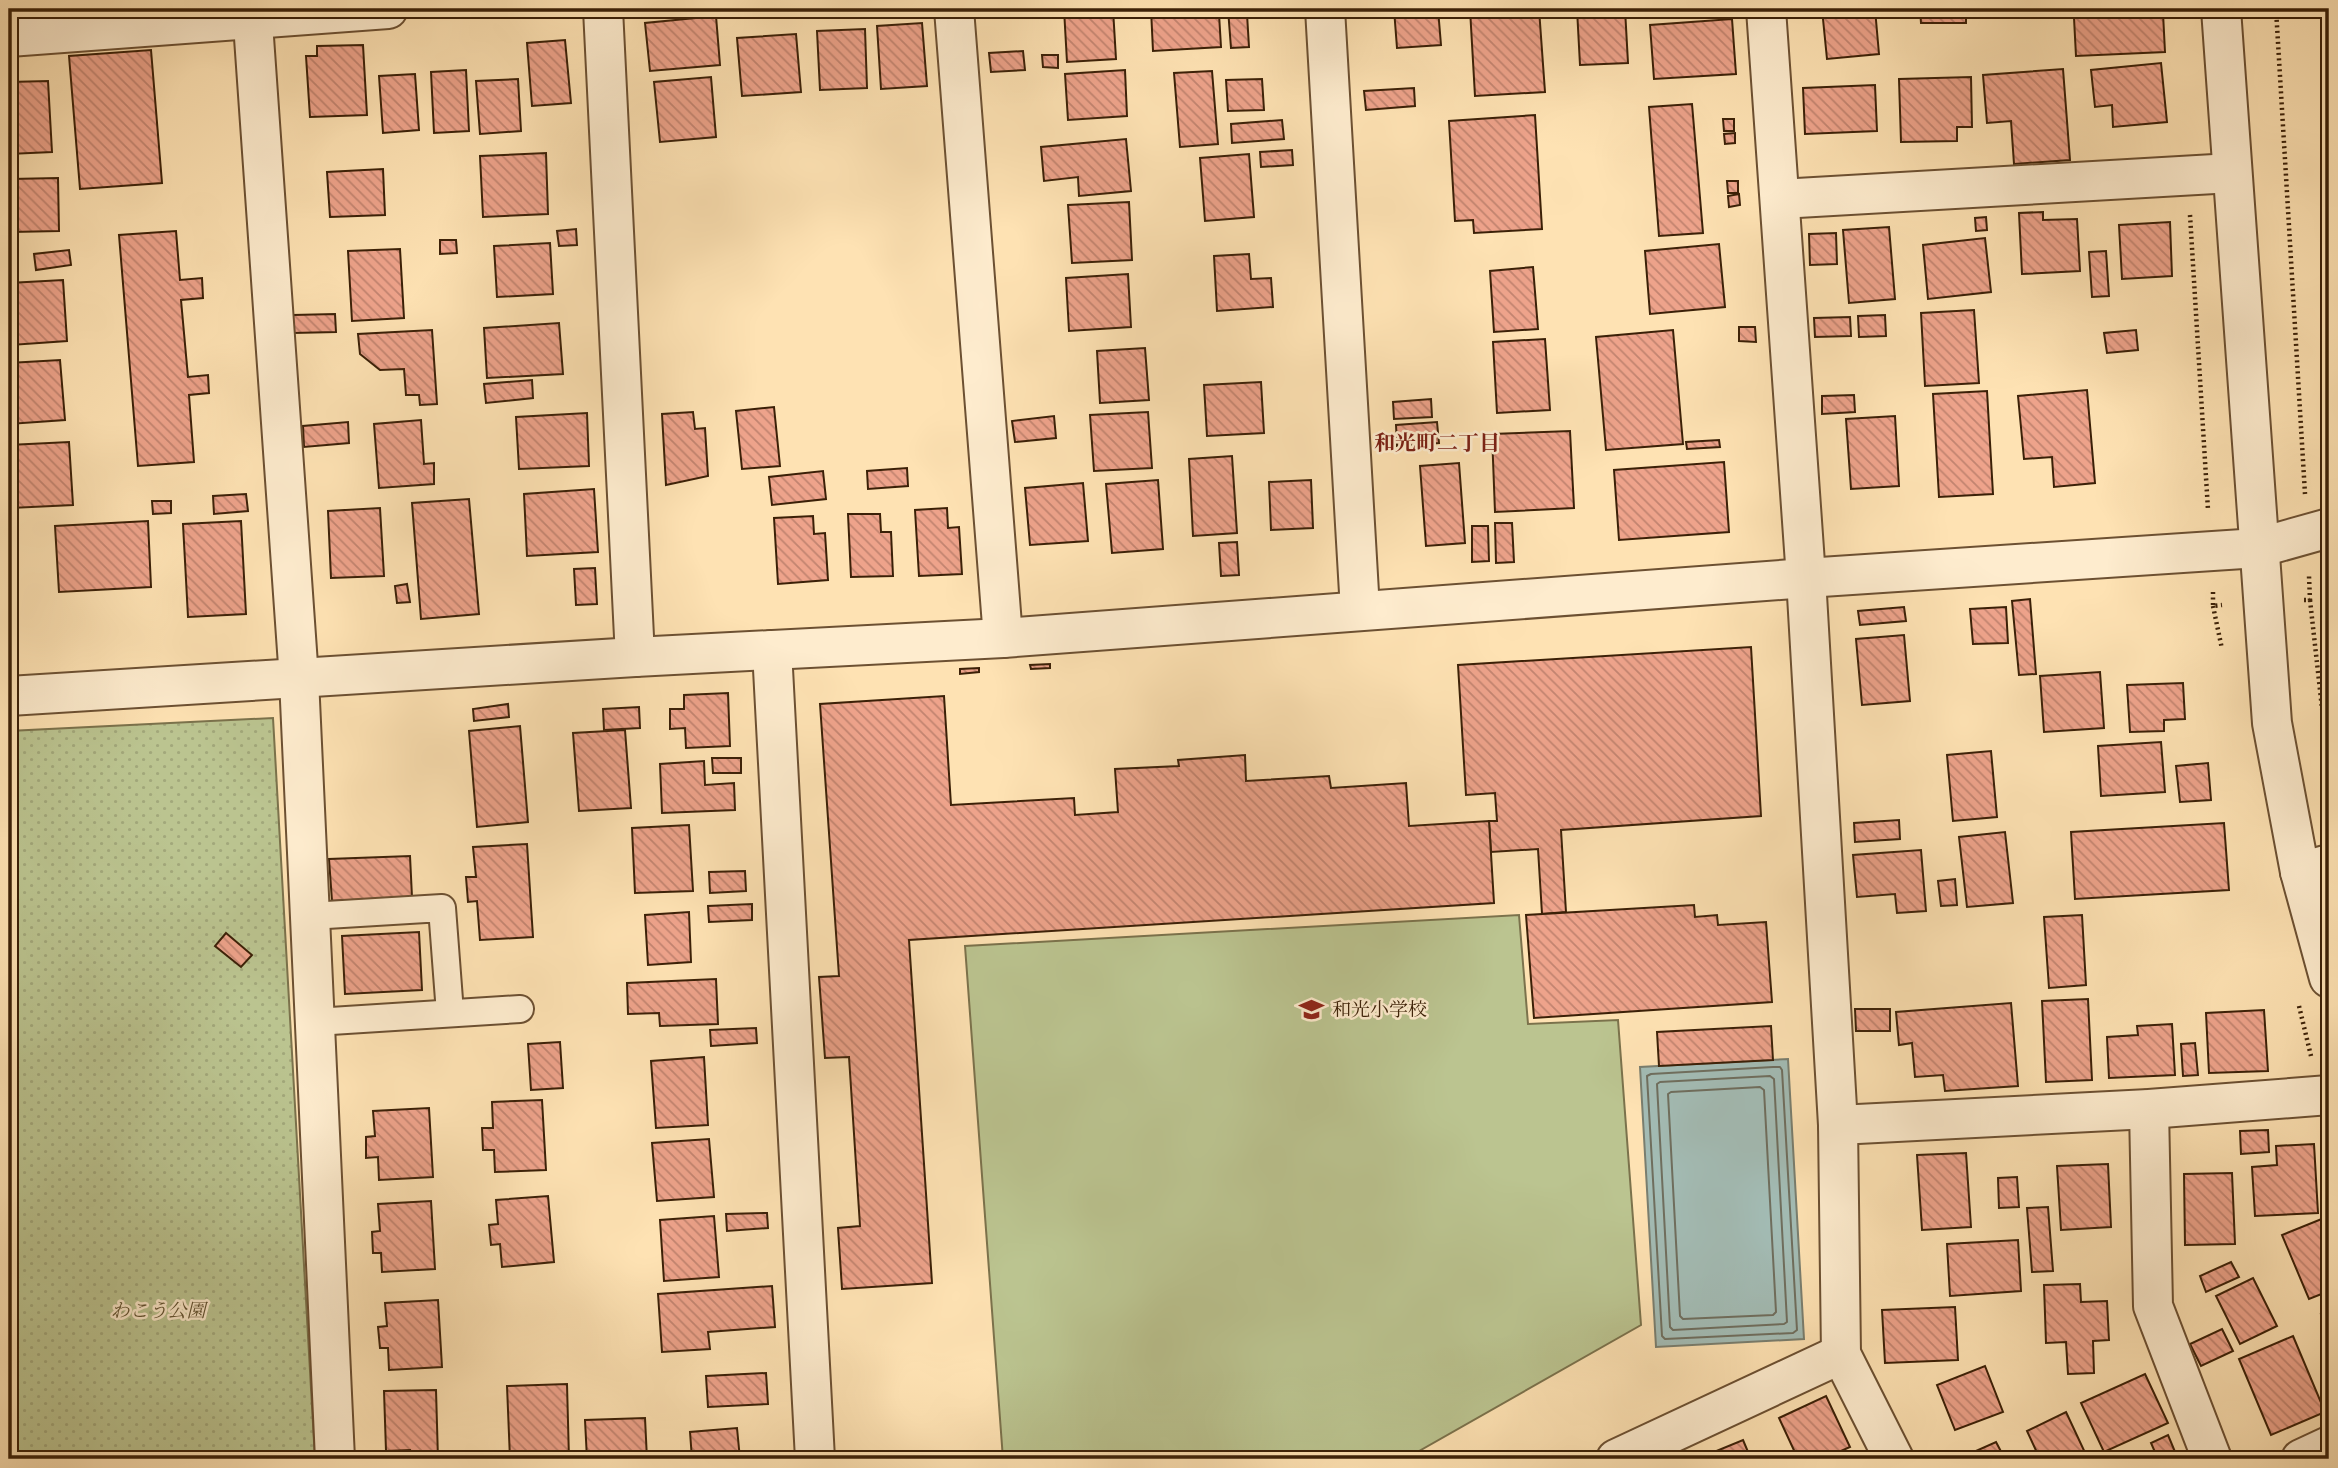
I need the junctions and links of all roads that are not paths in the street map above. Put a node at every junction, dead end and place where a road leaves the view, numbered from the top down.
1 (388, 9) edge
2 (603, 9) edge
3 (954, 9) edge
4 (1325, 9) edge
5 (1766, 9) edge
6 (2221, 9) edge
7 (252, 13) edge
8 (9, 37) edge
9 (2232, 173) junction
10 (1780, 199) junction
11 (2318, 531) edge
12 (2258, 548) junction
13 (1807, 578) junction
14 (1360, 610) junction
15 (1003, 638) junction
16 (772, 650) junction
17 (635, 657) junction
18 (299, 679) junction
19 (9, 696) edge
20 (2315, 868) edge
21 (310, 916) junction
22 (2329, 978) edge
23 (520, 1009) dead end
24 (450, 1013) junction
25 (315, 1022) junction
26 (2329, 1095) edge
27 (2149, 1109) junction
28 (1838, 1125) junction
29 (1841, 1354) junction
30 (2329, 1446) edge
31 (1627, 1457) edge
32 (335, 1459) edge
33 (815, 1459) edge
34 (1894, 1459) edge
35 (2212, 1459) edge
36 (2301, 1459) edge

1 - 7 street
2 - 17 street
3 - 15 street
4 - 14 street
5 - 10 street
6 - 9 street
7 - 8 street
7 - 18 street
9 - 10 street
9 - 12 street
10 - 13 street
11 - 12 street
12 - 13 street
12 - 20 street
13 - 14 street
13 - 28 street
14 - 15 street
15 - 16 street
16 - 17 street
16 - 33 street
17 - 18 street
18 - 19 street
18 - 21 street
20 - 22 street
21 - 24 lane
21 - 25 street
23 - 24 lane
24 - 25 lane
25 - 32 street
26 - 27 street
27 - 28 street
27 - 35 street
28 - 29 street
29 - 31 street
29 - 34 street
30 - 36 street

